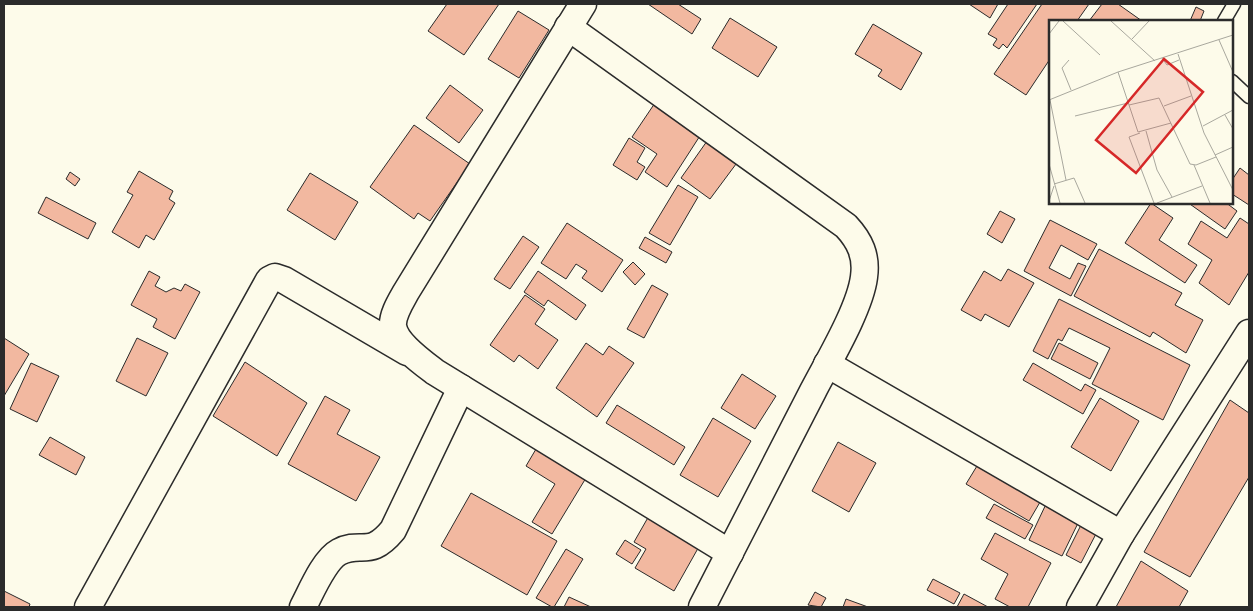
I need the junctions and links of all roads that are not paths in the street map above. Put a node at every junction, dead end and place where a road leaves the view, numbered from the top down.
1 (1234, 4) edge
2 (572, 12) edge
3 (1225, 20) edge
4 (1233, 83) edge
5 (1249, 97) edge
6 (1249, 333) edge
7 (412, 354) junction
8 (827, 364) junction
9 (461, 388) junction
10 (1121, 534) junction
11 (730, 552) junction
12 (88, 607) edge
13 (303, 607) edge
14 (702, 607) edge
15 (1080, 607) edge

1 - 3 lane
2 - 7 street
2 - 8 street
4 - 5 lane
6 - 10 street
7 - 9 street
7 - 12 street
8 - 10 street
8 - 11 street
9 - 11 street
9 - 13 street
10 - 15 street
11 - 14 street

